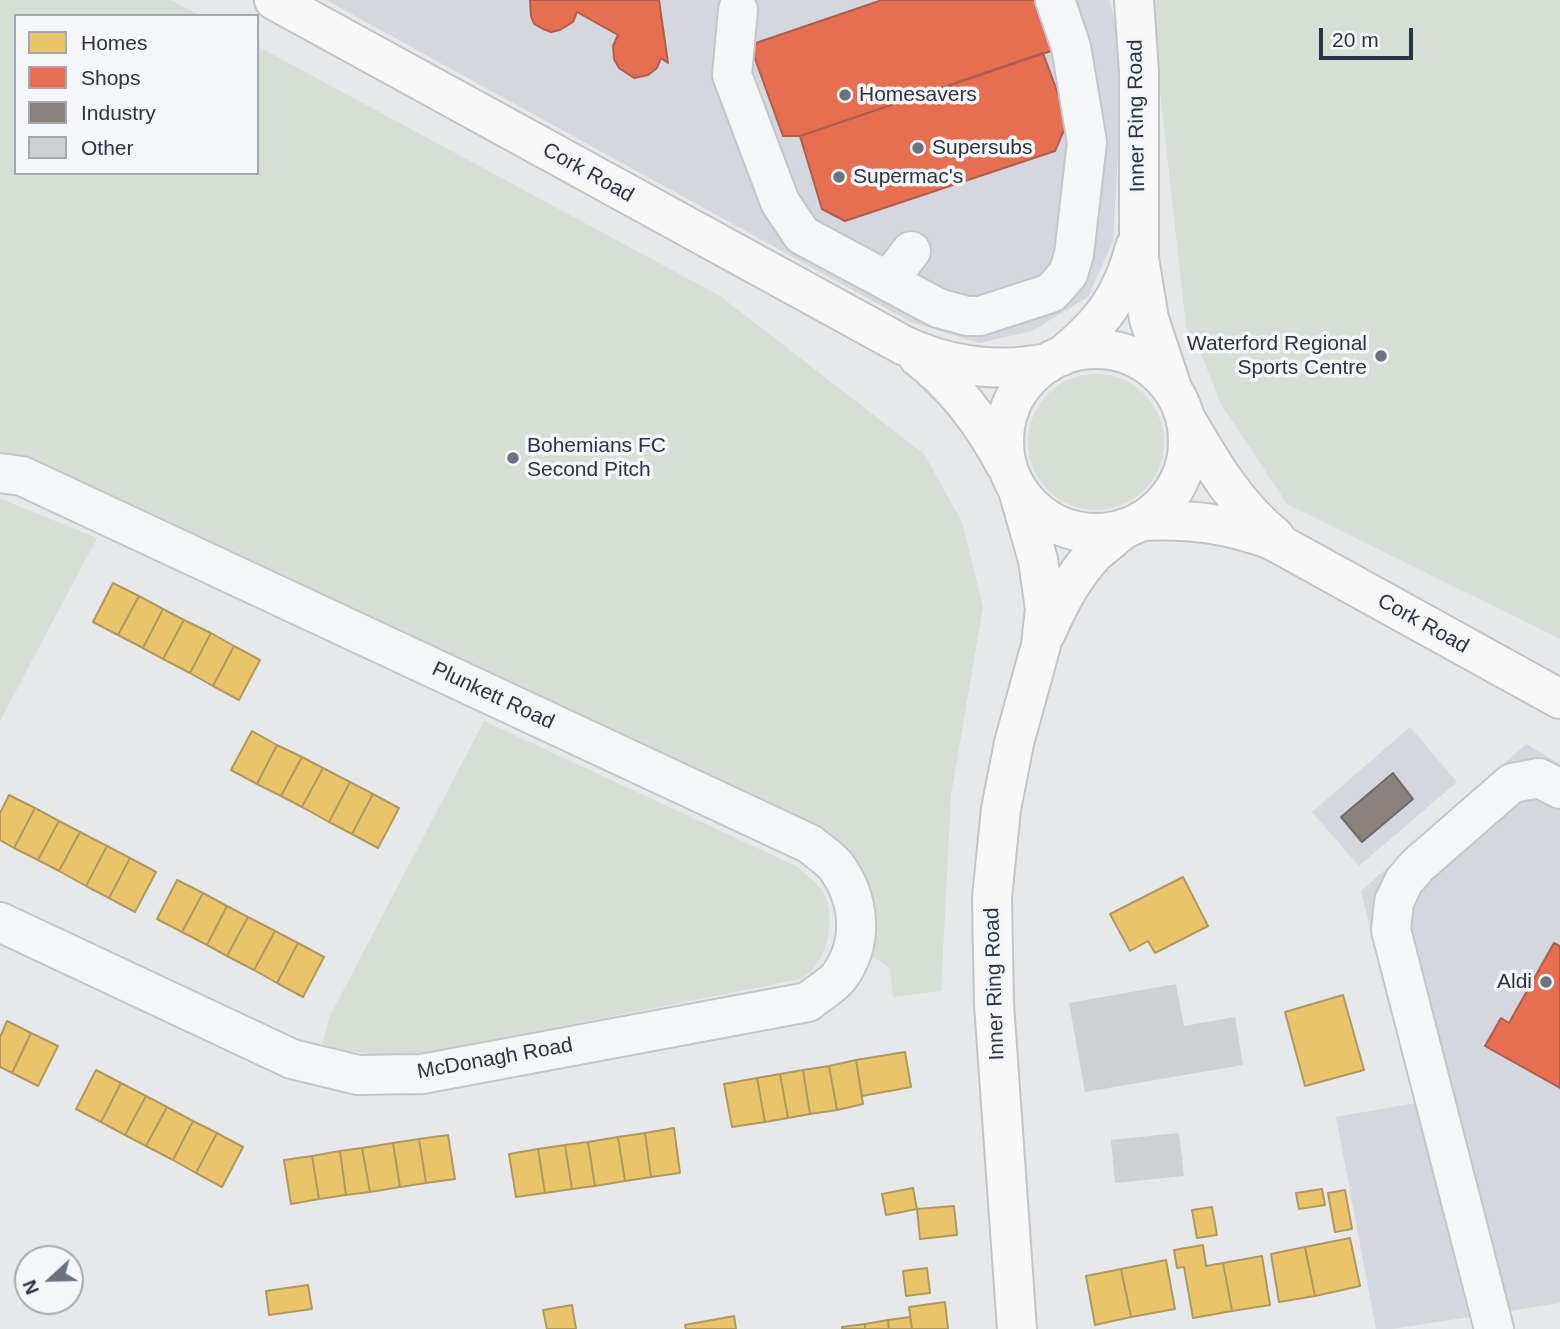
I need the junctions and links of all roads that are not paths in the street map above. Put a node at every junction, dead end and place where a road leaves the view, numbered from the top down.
1 (274, 0) edge
2 (1055, 0) edge
3 (1134, 0) edge
4 (738, 10) dead end
5 (1137, 232) junction
6 (911, 251) dead end
7 (888, 281) junction
8 (903, 345) junction
9 (1055, 359) junction
10 (1179, 404) junction
11 (0, 472) edge
12 (1013, 481) junction
13 (1133, 525) junction
14 (1287, 547) junction
15 (1041, 645) junction
16 (1560, 699) edge
17 (1560, 789) edge
18 (0, 922) edge
19 (808, 1002) joint
20 (1017, 1329) edge
21 (1494, 1329) edge

1 - 8 main road, Cork Road
2 - 7 street
3 - 5 main road, Inner Ring Road
4 - 7 street
5 - 9 main road, Inner Ring Road
5 - 10 main road, Inner Ring Road
6 - 7 street
8 - 9 main road
8 - 12 main road
9 - 10 main road
9 - 12 main road
10 - 13 main road
10 - 14 main road
11 - 19 street, Plunkett Road
12 - 13 main road
12 - 15 main road, Inner Ring Road
13 - 14 main road
13 - 15 main road, Inner Ring Road
14 - 16 main road, Cork Road
15 - 20 main road, Inner Ring Road
17 - 21 street
18 - 19 street, McDonagh Road

